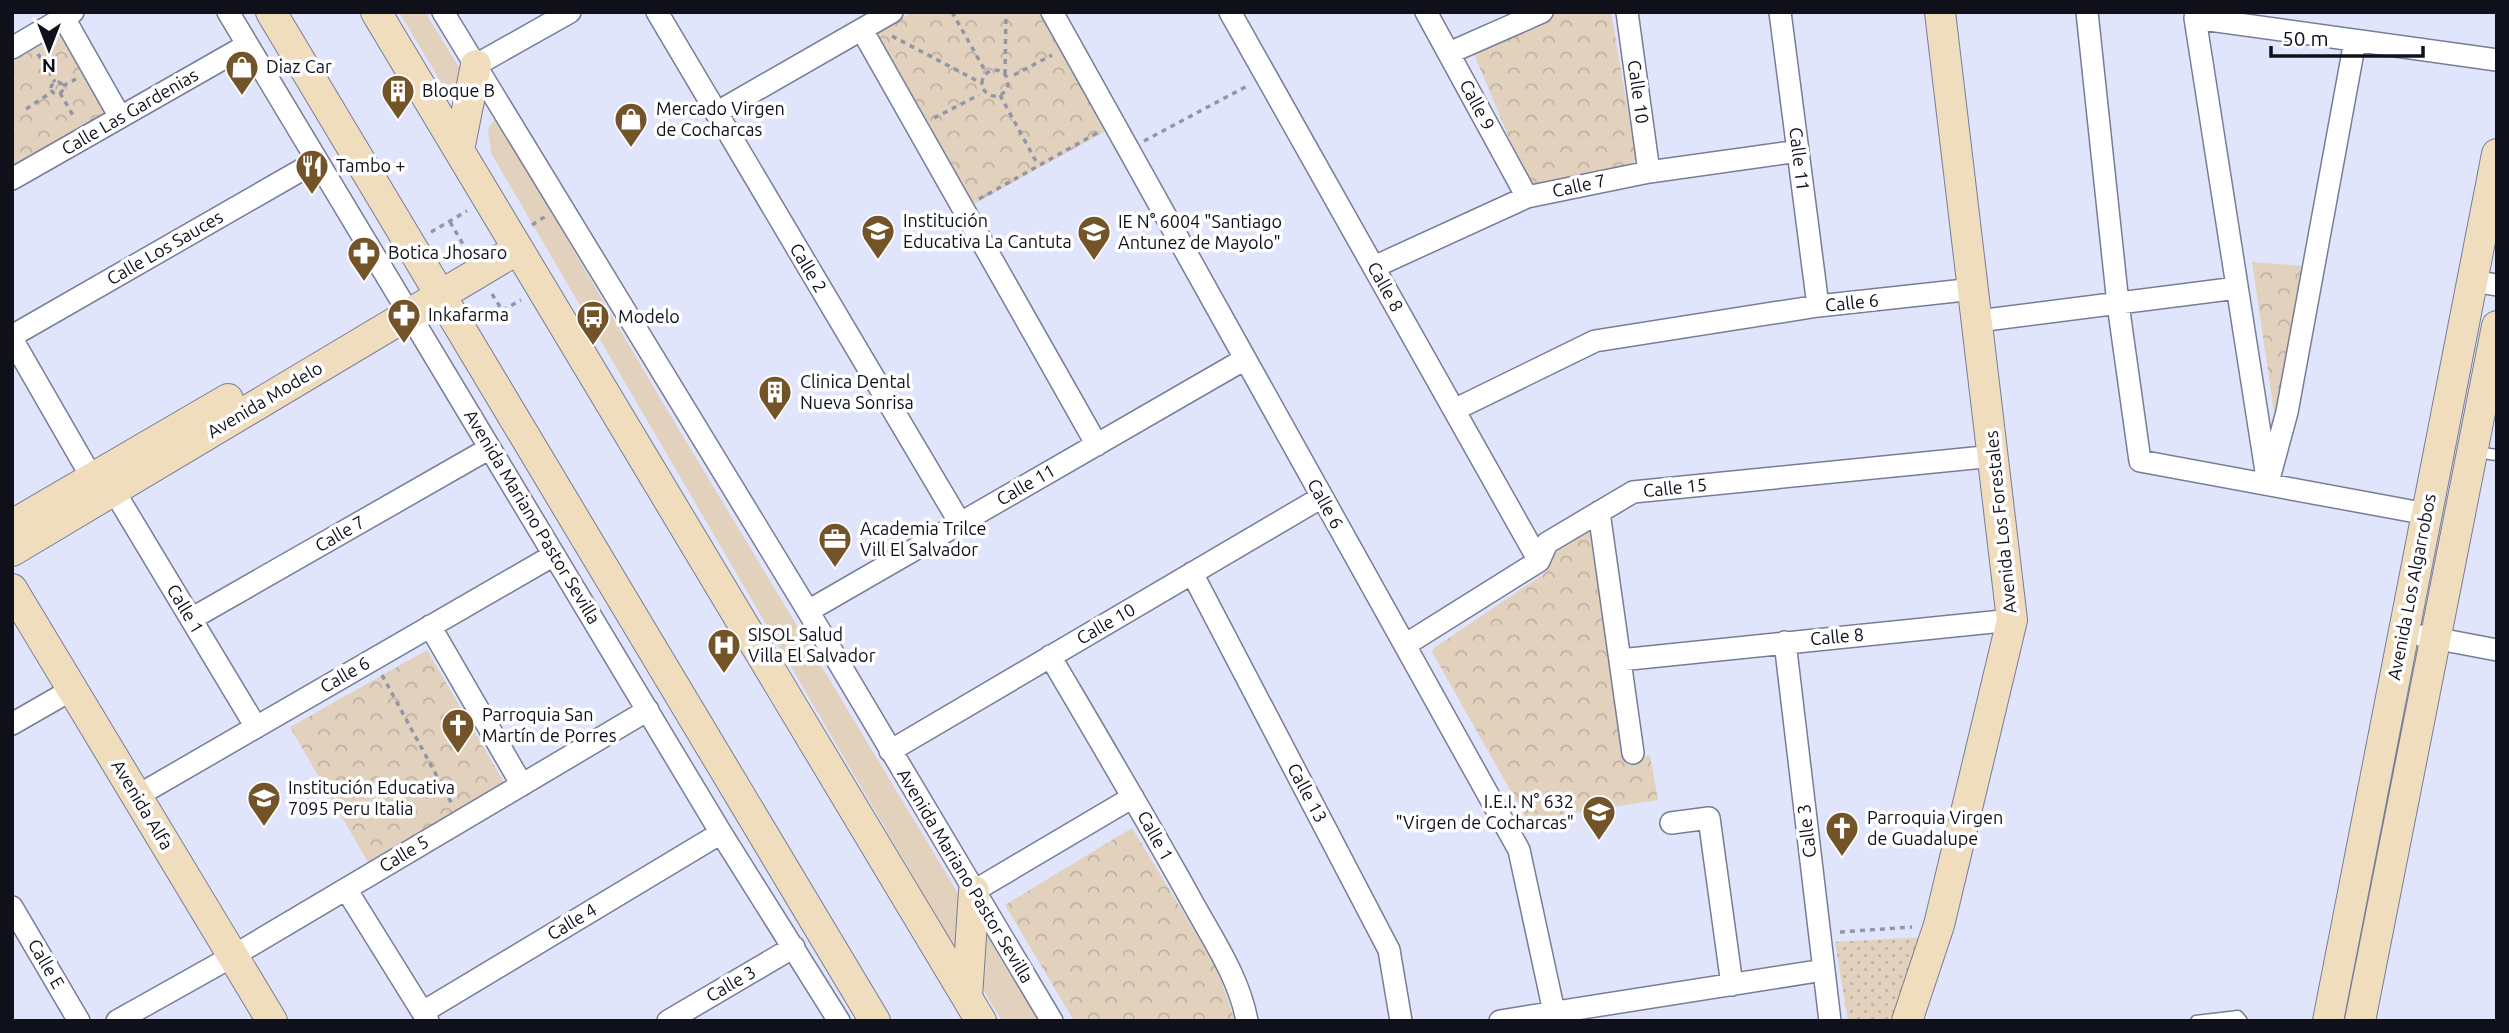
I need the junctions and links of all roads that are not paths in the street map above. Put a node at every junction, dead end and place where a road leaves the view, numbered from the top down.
1 (228, 12) edge
2 (271, 12) edge
3 (376, 12) edge
4 (443, 12) edge
5 (570, 12) edge
6 (657, 12) edge
7 (892, 12) edge
8 (1052, 12) edge
9 (1230, 12) edge
10 (1426, 12) edge
11 (1542, 12) edge
12 (1627, 12) edge
13 (1780, 12) edge
14 (1940, 12) edge
15 (2087, 12) edge
16 (68, 15) edge
17 (862, 30) junction
18 (2355, 41) junction
19 (247, 45) junction
20 (12, 48) edge
21 (1449, 53) junction
22 (2497, 61) edge
23 (476, 65) junction
24 (716, 113) junction
25 (120, 117) junction
26 (459, 150) junction
27 (1798, 151) junction
28 (2497, 154) edge
29 (317, 161) junction
30 (1649, 172) junction
31 (12, 179) edge
32 (1527, 197) junction
33 (514, 242) junction
34 (1374, 267) junction
35 (2484, 283) edge
36 (436, 288) junction
37 (2237, 288) junction
38 (1974, 289) junction
39 (2118, 304) junction
40 (405, 306) junction
41 (1818, 306) junction
42 (1978, 321) junction
43 (2497, 326) edge
44 (12, 337) edge
45 (1245, 359) junction
46 (1454, 410) junction
47 (1097, 445) junction
48 (490, 448) junction
49 (2484, 453) edge
50 (1994, 456) junction
51 (103, 484) junction
52 (2268, 484) junction
53 (1322, 497) junction
54 (1599, 512) junction
55 (2427, 514) junction
56 (960, 523) junction
57 (12, 525) edge
58 (12, 551) edge
59 (554, 555) junction
60 (1539, 561) junction
61 (1192, 573) junction
62 (12, 589) edge
63 (808, 611) junction
64 (191, 619) junction
65 (2012, 620) junction
66 (430, 626) junction
67 (2404, 633) junction
68 (2435, 639) junction
69 (1785, 642) junction
70 (1405, 645) junction
71 (2497, 650) edge
72 (1051, 656) junction
73 (1620, 660) junction
74 (72, 689) junction
75 (648, 710) junction
76 (12, 724) edge
77 (256, 727) junction
78 (890, 751) junction
79 (1633, 753) dead end
80 (522, 785) junction
81 (137, 796) junction
82 (1133, 797) junction
83 (1671, 823) dead end
84 (721, 833) junction
85 (346, 889) junction
86 (974, 891) junction
87 (12, 907) edge
88 (794, 947) junction
89 (233, 956) junction
90 (1824, 970) junction
91 (1732, 985) junction
92 (974, 1009) edge
93 (1554, 1012) junction
94 (426, 1016) edge
95 (79, 1021) edge
96 (117, 1021) edge
97 (272, 1021) edge
98 (668, 1021) edge
99 (838, 1021) edge
100 (875, 1021) edge
101 (1052, 1021) edge
102 (1247, 1021) edge
103 (1401, 1021) edge
104 (1500, 1021) edge
105 (1830, 1021) edge
106 (1907, 1021) edge
107 (2196, 1021) edge
108 (2242, 1021) edge
109 (2328, 1021) edge
110 (2360, 1021) edge

1 - 19 street, Avenida Mariano Pastor Sevilla
2 - 36 street, Avenida Mariano Pastor Sevilla
3 - 26 street
4 - 23 street, Avenida Mariano Pastor Sevilla
5 - 23 street
6 - 24 street, Calle 2
7 - 17 street
8 - 45 street, Calle 6
9 - 34 street, Calle 8
10 - 21 street, Calle 9
11 - 21 street
12 - 30 street, Calle 10
13 - 27 street, Calle 11
14 - 38 street, Avenida Los Forestales
15 - 39 street
16 - 20 street
16 - 25 street
17 - 24 street
17 - 47 street
18 - 22 street
18 - 37 street
18 - 52 street
19 - 25 street, Calle Las Gardenias
19 - 29 street, Avenida Mariano Pastor Sevilla
21 - 32 street, Calle 9
23 - 26 street
23 - 63 street, Avenida Mariano Pastor Sevilla
24 - 56 street, Calle 2
25 - 31 street, Calle Las Gardenias
26 - 33 street
27 - 30 street, Calle 7
27 - 41 street, Calle 11
28 - 35 street, Avenida Los Algarrobos
29 - 40 street, Avenida Mariano Pastor Sevilla
29 - 44 street, Calle Los Sauces
30 - 32 street, Calle 7
32 - 34 street, Calle 7
33 - 36 street, Avenida Modelo
33 - 92 street
34 - 46 street, Calle 8
35 - 55 street, Avenida Los Algarrobos
36 - 40 street, Avenida Modelo
36 - 100 street, Avenida Mariano Pastor Sevilla
37 - 39 street
37 - 52 street
38 - 41 street, Calle 6
38 - 42 street, Avenida Los Forestales
39 - 42 street
39 - 52 street
40 - 48 street, Avenida Mariano Pastor Sevilla
40 - 51 street, Avenida Modelo
41 - 46 street, Calle 6
42 - 50 street, Avenida Los Forestales
43 - 49 street, Avenida Los Algarrobos
44 - 51 street, Calle 1
45 - 47 street, Calle 11
45 - 53 street, Calle 6
46 - 60 street, Calle 8
47 - 56 street, Calle 11
48 - 59 street, Avenida Mariano Pastor Sevilla
48 - 64 street, Calle 7
49 - 68 street, Avenida Los Algarrobos
50 - 54 street, Calle 15
50 - 65 street, Avenida Los Forestales
51 - 57 street, Avenida Modelo
51 - 58 street, Avenida Modelo
51 - 64 street, Calle 1
52 - 55 street
53 - 61 street, Calle 10
53 - 70 street, Calle 6
54 - 60 street, Calle 15
54 - 73 street
55 - 67 street, Avenida Los Algarrobos
56 - 63 street, Calle 11
59 - 66 street, Calle 6
59 - 75 street, Avenida Mariano Pastor Sevilla
60 - 70 street, Calle 15
61 - 72 street, Calle 10
61 - 103 street, Calle 13
62 - 74 street, Avenida Alfa
63 - 78 street, Avenida Mariano Pastor Sevilla
64 - 77 street, Calle 1
65 - 69 street, Calle 8
65 - 106 street, Avenida Los Forestales
66 - 77 street, Calle 6
66 - 80 street
67 - 68 street
67 - 109 street, Avenida Los Algarrobos
68 - 71 street
68 - 110 street, Avenida Los Algarrobos
69 - 73 street, Calle 8
69 - 90 street, Calle 3
70 - 93 street, Calle 6
72 - 78 street, Calle 10
72 - 82 street, Calle 1
73 - 79 street
74 - 76 street
74 - 81 street, Avenida Alfa
75 - 80 street, Calle 5
75 - 84 street, Avenida Mariano Pastor Sevilla
77 - 81 street, Calle 6
78 - 86 street, Avenida Mariano Pastor Sevilla
80 - 85 street, Calle 5
81 - 89 street, Avenida Alfa
82 - 86 street
82 - 102 street, Calle 1
83 - 91 street
84 - 88 street, Avenida Mariano Pastor Sevilla
84 - 94 street, Calle 4
85 - 89 street, Calle 5
85 - 94 street
86 - 92 street
86 - 101 street, Avenida Mariano Pastor Sevilla
87 - 95 street, Calle E
88 - 98 street, Calle 3
88 - 99 street, Avenida Mariano Pastor Sevilla
89 - 96 street
89 - 97 street, Avenida Alfa
90 - 91 street
90 - 105 street, Calle 3
91 - 93 street
93 - 104 street
107 - 108 lane

